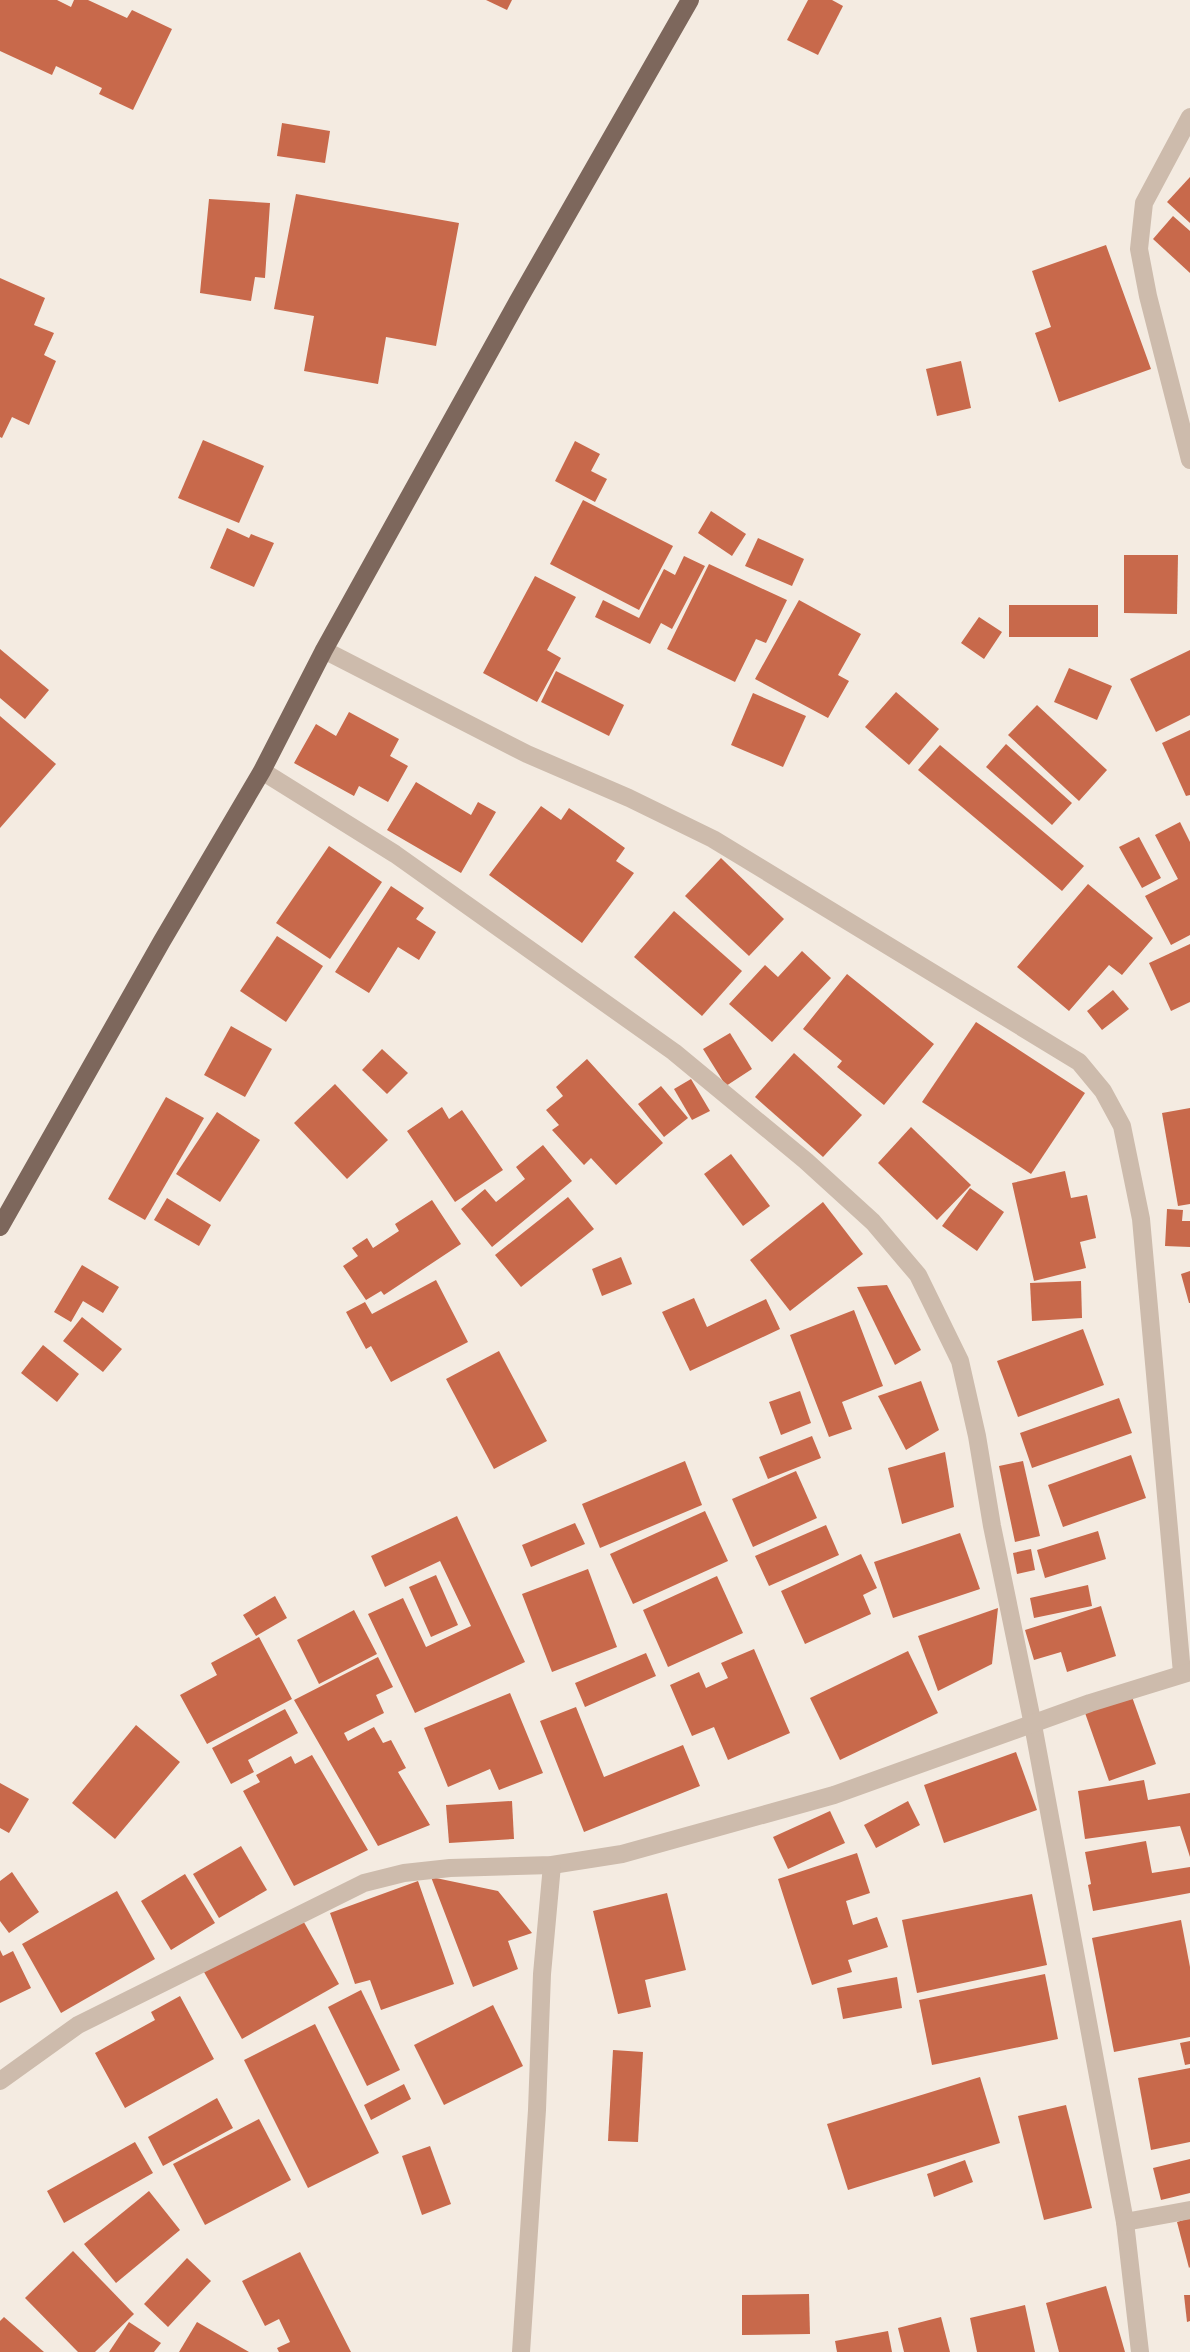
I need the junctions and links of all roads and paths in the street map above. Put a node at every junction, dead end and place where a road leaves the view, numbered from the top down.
1 (690, 0) edge
2 (1190, 117) edge
3 (1190, 460) edge
4 (324, 650) junction
5 (262, 771) junction
6 (0, 1227) edge
7 (1186, 1673) edge
8 (1033, 1725) junction
9 (552, 1865) junction
10 (0, 2081) edge
11 (1190, 2210) edge
12 (1125, 2222) junction
13 (520, 2352) edge
14 (1140, 2352) edge

1 - 4 main road
2 - 3 street
4 - 5 main road
4 - 7 street
5 - 6 main road
5 - 8 street
7 - 8 street
8 - 9 street
8 - 12 street
9 - 10 street
9 - 13 street
11 - 12 street
12 - 14 street

